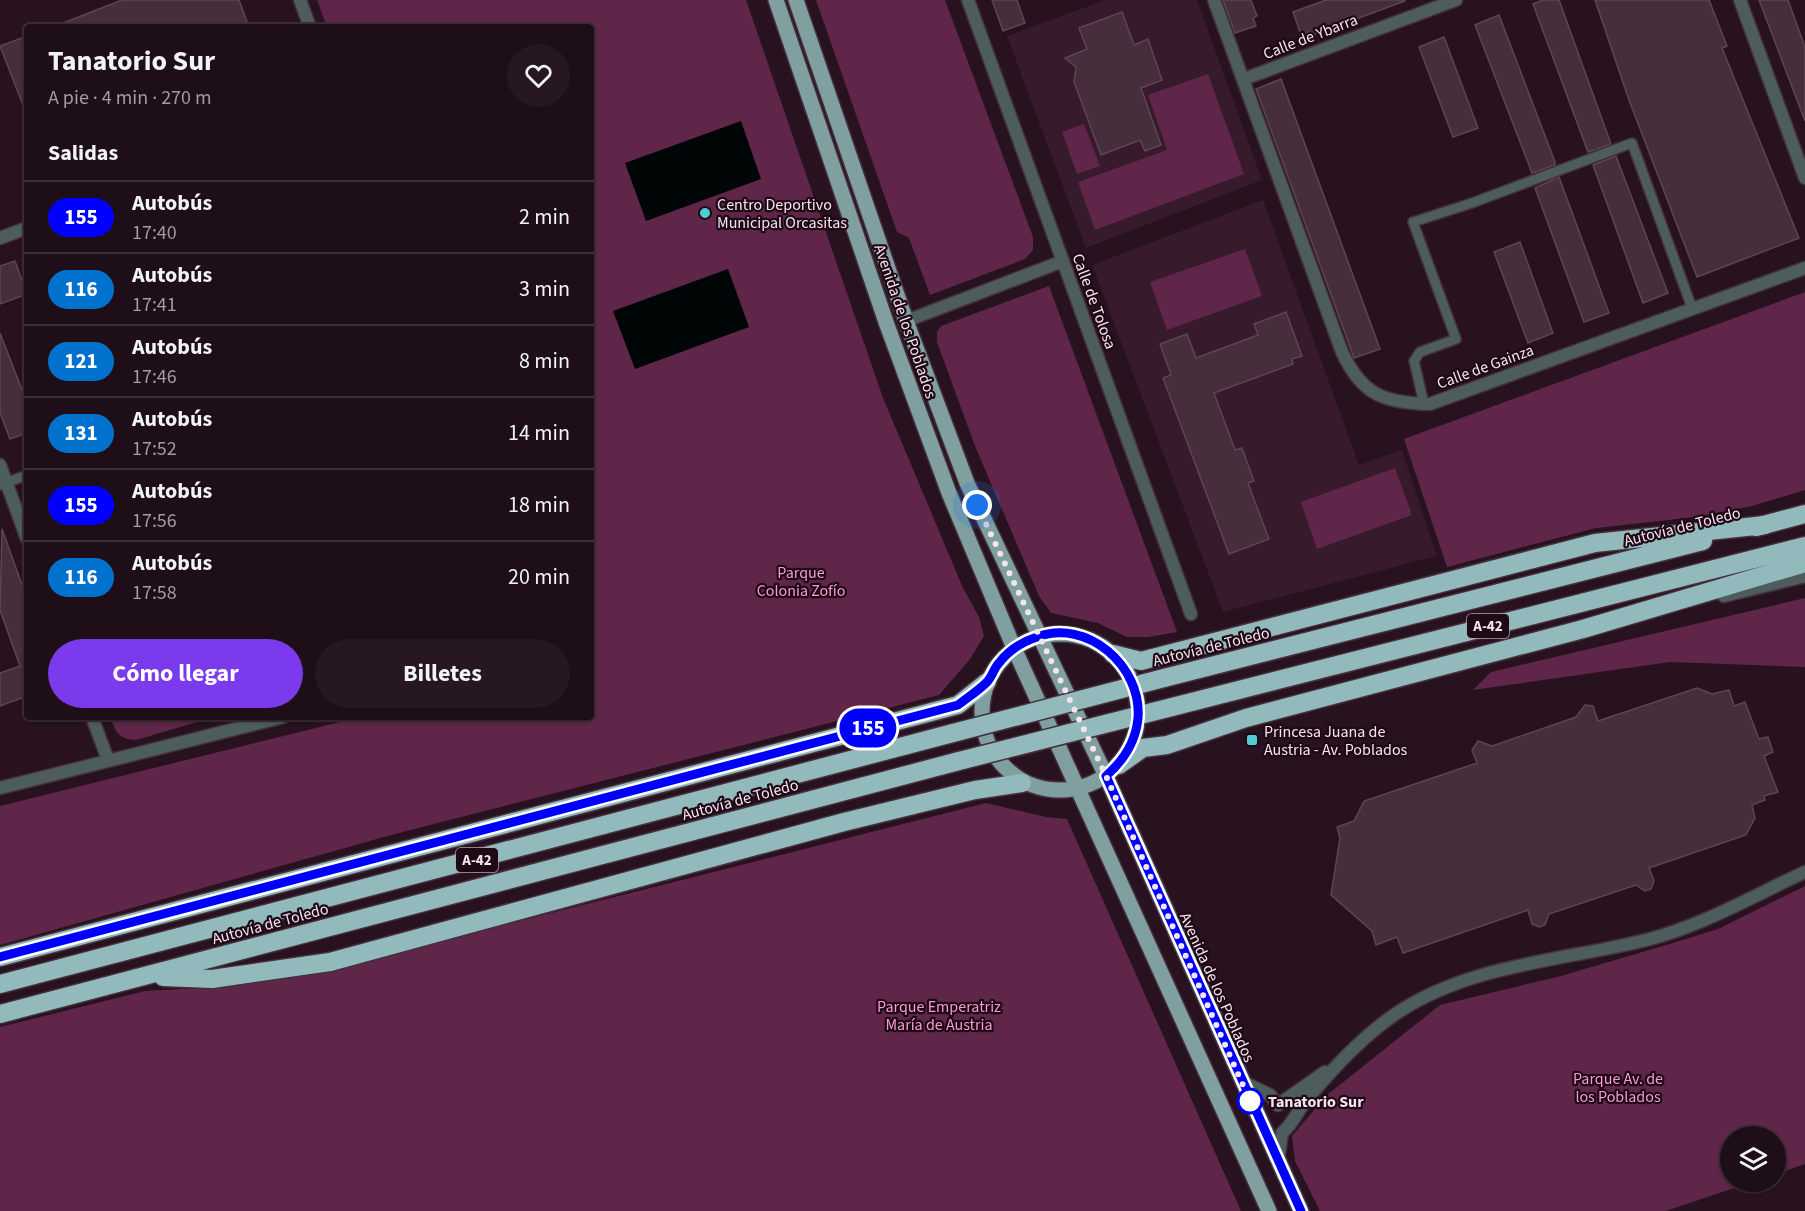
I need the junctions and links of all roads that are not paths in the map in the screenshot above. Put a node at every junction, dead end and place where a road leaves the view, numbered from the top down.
1 (300, 0) edge
2 (776, 0) edge
3 (796, 0) edge
4 (968, 0) edge
5 (1214, 0) edge
6 (1456, 0) edge
7 (1740, 0) edge
8 (309, 24) edge
9 (1244, 79) junction
10 (1805, 178) edge
11 (24, 229) edge
12 (0, 238) edge
13 (1063, 261) junction
14 (1805, 268) edge
15 (1692, 309) junction
16 (906, 321) junction
17 (1424, 404) junction
18 (0, 465) edge
19 (24, 476) edge
20 (3, 484) edge
21 (1805, 514) edge
22 (1765, 525) junction
23 (24, 532) edge
24 (1805, 546) edge
25 (1805, 563) edge
26 (1805, 576) edge
27 (1191, 614) dead end
28 (1583, 629) junction
29 (1038, 636) junction
30 (1014, 648) junction
31 (1113, 654) junction
32 (987, 682) junction
33 (93, 720) edge
34 (271, 720) edge
35 (108, 760) junction
36 (1112, 770) junction
37 (1022, 783) junction
38 (0, 788) edge
39 (1079, 789) junction
40 (1805, 872) edge
41 (0, 957) edge
42 (144, 977) junction
43 (0, 984) edge
44 (0, 1014) edge
45 (1339, 1064) junction
46 (1241, 1081) junction
47 (1237, 1136) junction
48 (1278, 1161) junction
49 (1269, 1211) edge
50 (1280, 1211) edge
51 (1301, 1211) edge

1 - 8 street
2 - 30 main road, Avenida de los Poblados
3 - 16 main road, Avenida de los Poblados
4 - 13 street, Calle de Tolosa
5 - 9 street, Calle de Gainza
6 - 9 street, Calle de Ybarra
7 - 10 street
9 - 17 street, Calle de Gainza
11 - 12 street
13 - 16 street
13 - 27 street, Calle de Tolosa
14 - 15 street, Calle de Gainza
15 - 17 street, Calle de Gainza
15 - 17 street
16 - 29 main road, Avenida de los Poblados
18 - 20 street
19 - 20 street
20 - 23 street
21 - 22 highway, Autovía de Toledo / A-42
22 - 31 highway
22 - 43 highway, Autovía de Toledo / A-42, bridge
24 - 42 highway, Autovía de Toledo / A-42, bridge
25 - 28 highway
26 - 28 street
28 - 36 highway
29 - 30 main road
29 - 31 main road
29 - 36 main road, Avenida de los Poblados
30 - 32 main road
30 - 39 main road, Avenida de los Poblados
31 - 36 main road
32 - 37 main road
32 - 41 highway
33 - 35 street
34 - 35 street
35 - 38 street
36 - 39 main road
36 - 46 main road, Avenida de los Poblados
37 - 39 main road
37 - 42 highway
39 - 47 main road, Avenida de los Poblados
40 - 45 street
42 - 44 highway, Autovía de Toledo / A-42
45 - 46 street
45 - 48 street
46 - 48 main road, Avenida de los Poblados
47 - 49 main road, Avenida de los Poblados
47 - 50 main road, Avenida de los Poblados
48 - 51 main road, Avenida de los Poblados

